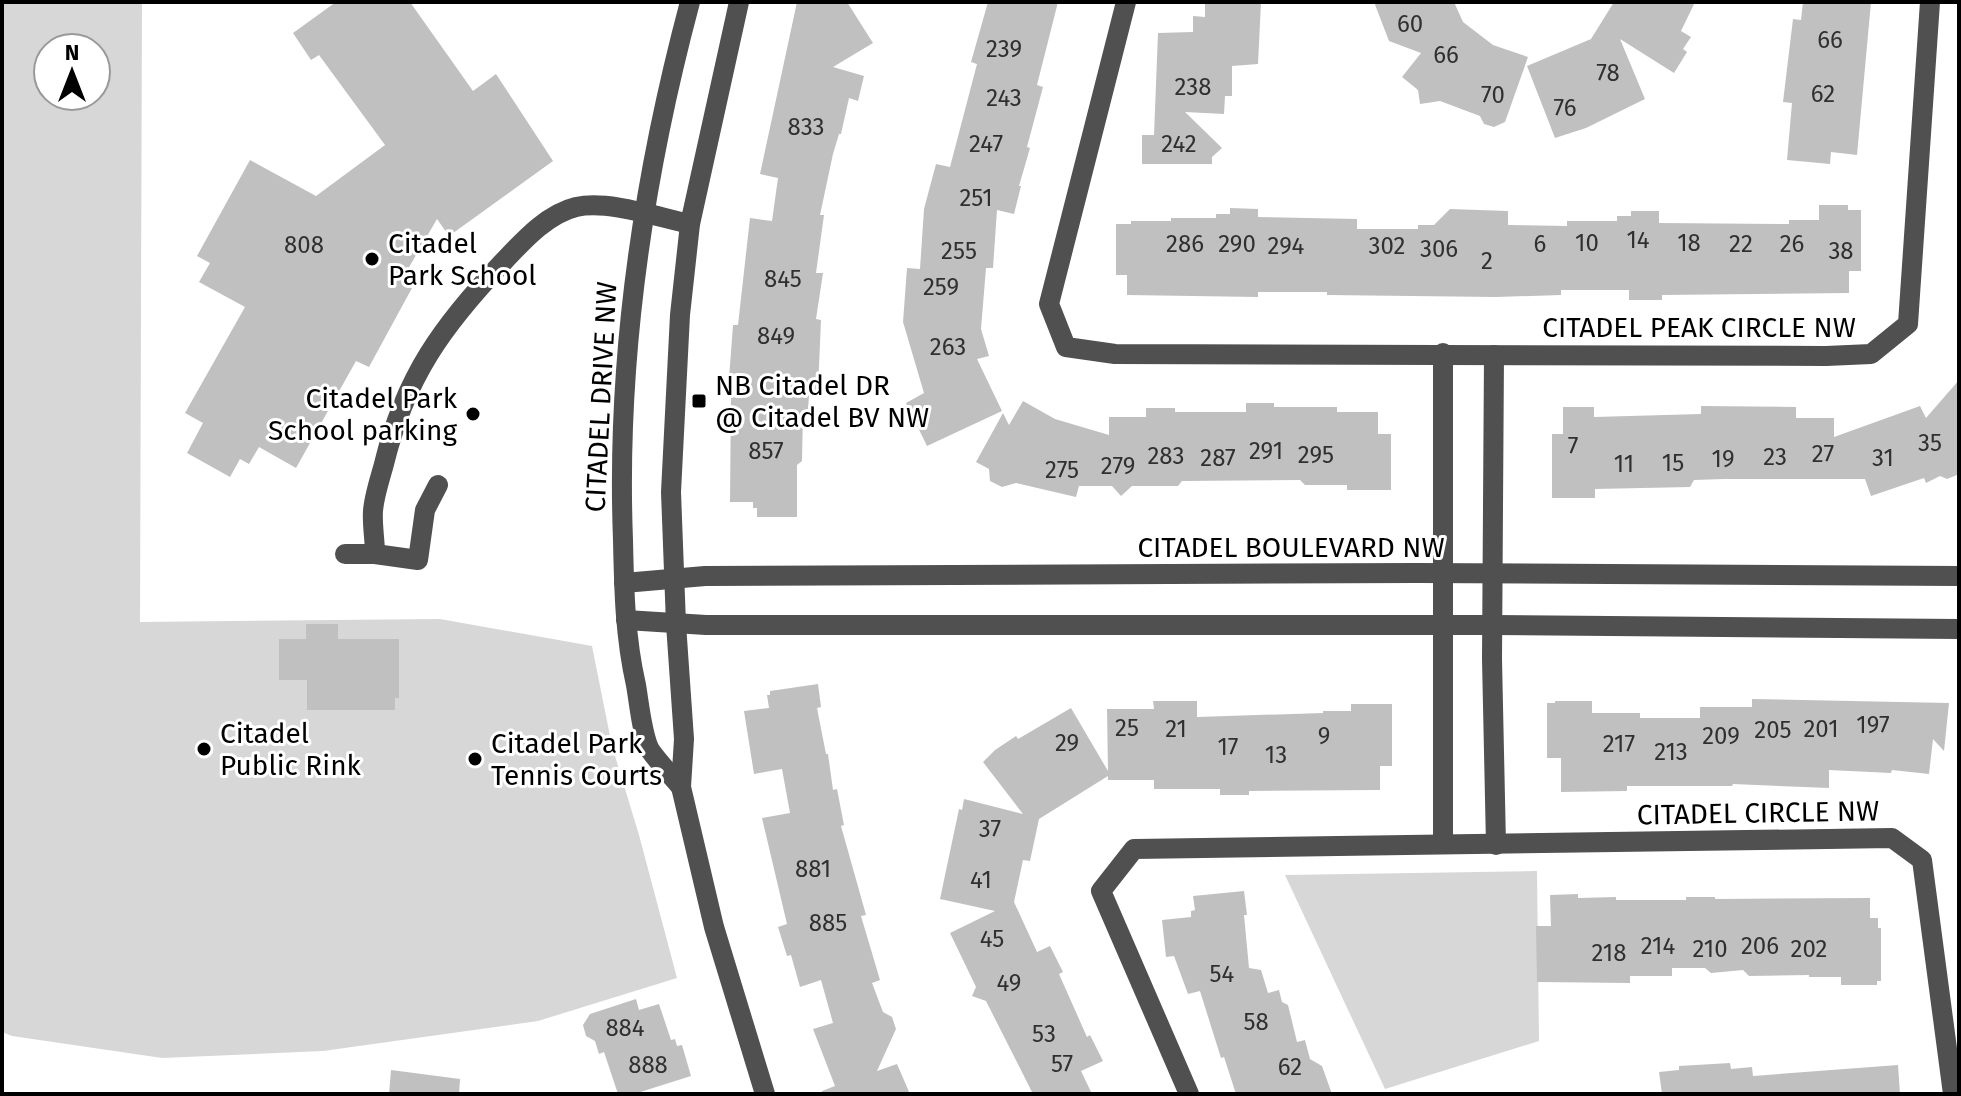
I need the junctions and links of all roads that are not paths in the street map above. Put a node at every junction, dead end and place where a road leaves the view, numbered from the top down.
1 (690, 2) edge
2 (739, 2) edge
3 (1126, 2) edge
4 (1930, 2) edge
5 (643, 214) junction
6 (690, 224) junction
7 (1443, 353) junction
8 (1494, 355) junction
9 (438, 485) dead end
10 (345, 554) dead end
11 (375, 554) junction
12 (1443, 573) junction
13 (1494, 575) junction
14 (1959, 576) edge
15 (674, 578) junction
16 (624, 583) junction
17 (626, 620) junction
18 (676, 624) junction
19 (1443, 625) junction
20 (1493, 625) junction
21 (1959, 629) edge
22 (681, 787) junction
23 (1443, 844) junction
24 (1496, 845) junction
25 (765, 1094) edge
26 (1189, 1094) edge
27 (1953, 1094) edge

1 - 5 street, CITADEL DRIVE NW
2 - 6 street, CITADEL DRIVE NW
3 - 7 street, CITADEL PEAK CIRCLE NW
4 - 8 street, CITADEL PEAK CIRCLE NW
5 - 6 street
5 - 11 street
5 - 16 street, CITADEL DRIVE NW
6 - 15 street, CITADEL DRIVE NW
7 - 8 street, CITADEL PEAK CIRCLE NW
7 - 12 street
8 - 13 street
9 - 11 street
10 - 11 street
12 - 13 street, CITADEL BOULEVARD NW
12 - 15 street, CITADEL BOULEVARD NW
12 - 19 street
13 - 14 street, CITADEL BOULEVARD NW
13 - 20 street
15 - 16 street, CITADEL BOULEVARD NW
15 - 18 street, CITADEL DRIVE NW
16 - 17 street, CITADEL DRIVE NW
17 - 18 street
17 - 22 street, CITADEL DRIVE NW
18 - 19 street
18 - 22 street, CITADEL DRIVE NW
19 - 20 street
19 - 23 street
20 - 21 street
20 - 24 street
22 - 25 street, CITADEL DRIVE NW
23 - 24 street, CITADEL CIRCLE NW
23 - 26 street, CITADEL CIRCLE NW
24 - 27 street, CITADEL CIRCLE NW

